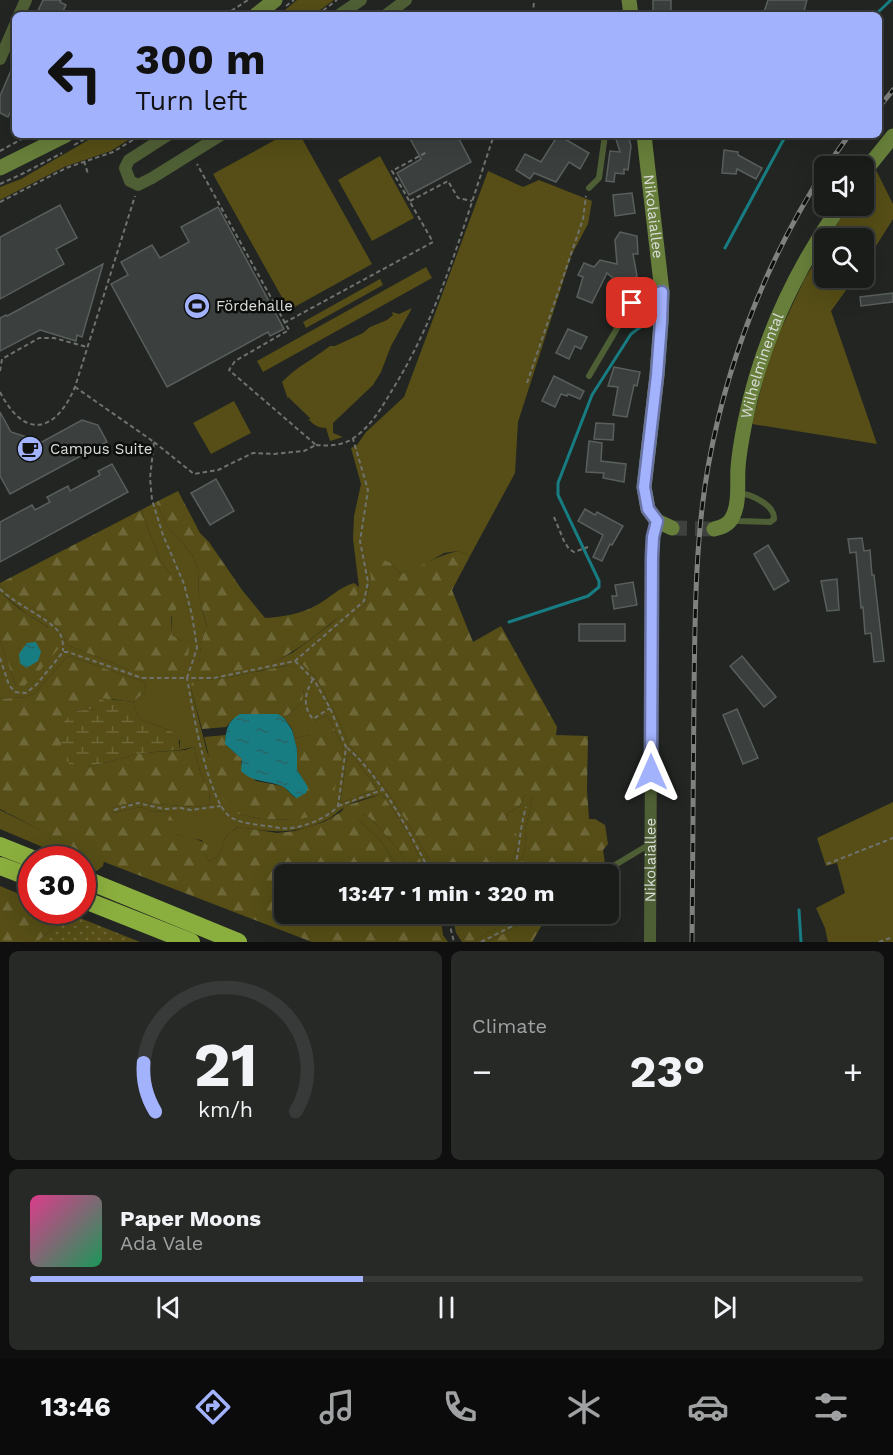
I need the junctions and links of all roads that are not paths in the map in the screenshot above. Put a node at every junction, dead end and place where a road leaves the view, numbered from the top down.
1 (275, 0) edge
2 (361, 0) edge
3 (406, 0) edge
4 (260, 12) edge
5 (343, 12) edge
6 (390, 12) edge
7 (12, 32) edge
8 (0, 59) edge
9 (893, 136) edge
10 (60, 138) edge
11 (163, 138) edge
12 (216, 138) edge
13 (605, 138) edge
14 (644, 138) edge
15 (874, 160) edge
16 (0, 168) edge
17 (589, 188) road end
18 (834, 216) edge
19 (662, 292) junction
20 (589, 376) dead end
21 (737, 493) junction
22 (732, 519) junction
23 (657, 521) junction
24 (672, 528) tunnel mouth
25 (714, 529) tunnel mouth
26 (650, 844) junction
27 (1, 846) edge
28 (18, 853) edge
29 (617, 864) edge
30 (0, 866) edge
31 (18, 873) edge
32 (96, 884) edge
33 (96, 905) edge
34 (191, 942) edge
35 (238, 942) edge
36 (650, 942) edge

1 - 4 street
2 - 5 street
3 - 6 street
7 - 8 street
9 - 15 street
10 - 16 street
11 - 12 street
13 - 17 lane
14 - 19 street, Nikolaiallee
18 - 21 street, Wilhelminental
19 - 20 lane
19 - 23 street, Nikolaiallee
21 - 22 street, Wilhelminental
21 - 22 lane
22 - 25 street
23 - 24 street
23 - 26 street, Nikolaiallee
26 - 29 lane
26 - 36 street, Nikolaiallee
27 - 28 highway
30 - 31 highway
32 - 35 highway
33 - 34 highway

